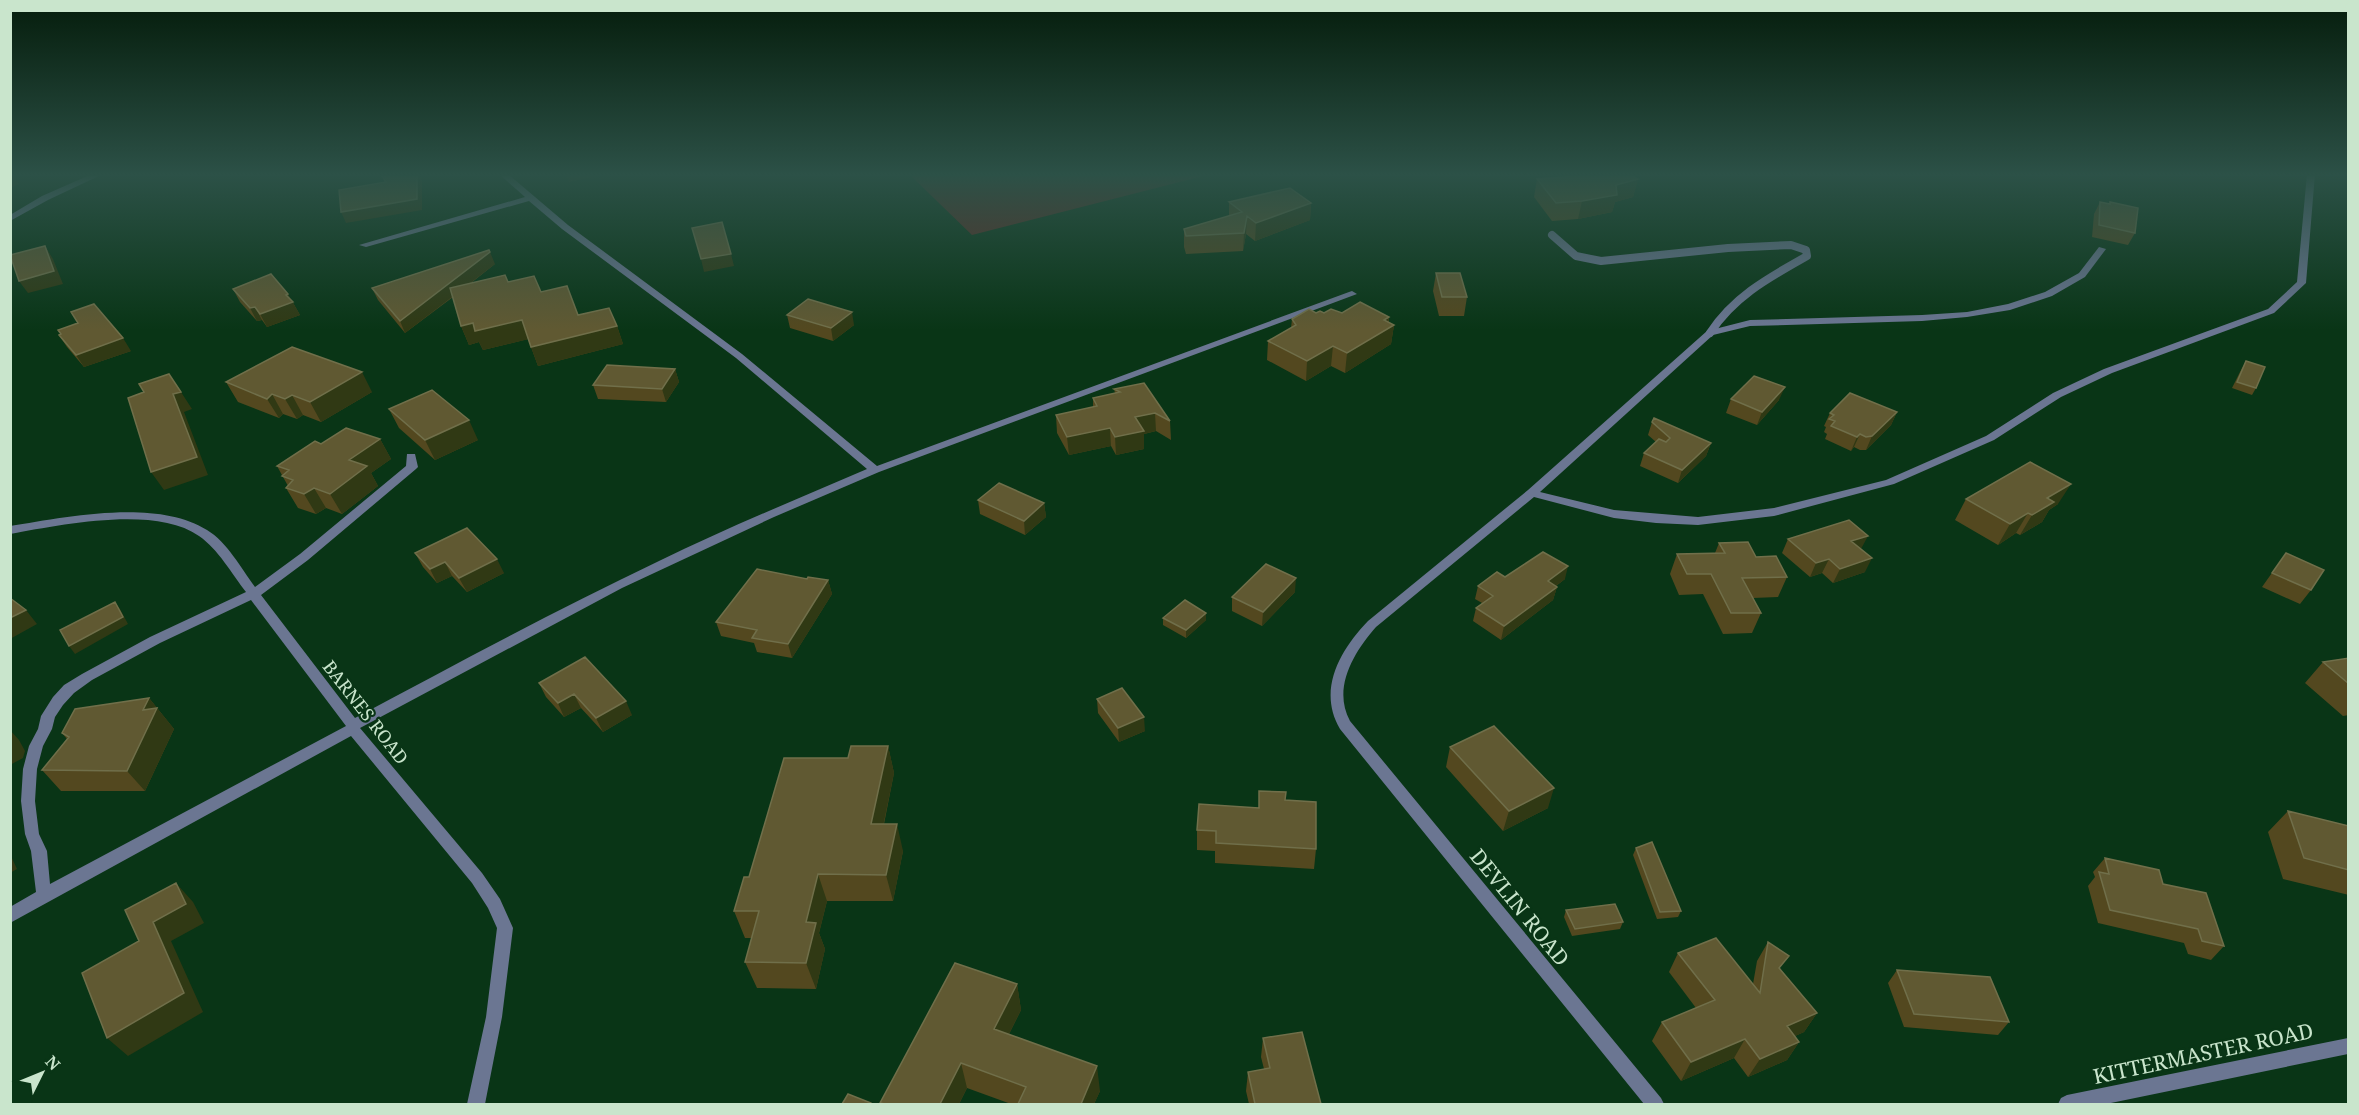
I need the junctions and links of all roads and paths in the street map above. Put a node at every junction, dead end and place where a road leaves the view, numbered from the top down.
1 (432, 226) edge
2 (566, 226) edge
3 (2306, 226) edge
4 (1552, 235) dead end
5 (363, 246) dead end
6 (2102, 249) dead end
7 (1352, 294) dead end
8 (1710, 333) junction
9 (411, 456) dead end
10 (874, 470) junction
11 (1532, 493) junction
12 (10, 530) edge
13 (254, 594) junction
14 (353, 727) junction
15 (44, 895) junction
16 (10, 916) edge
17 (2349, 1046) edge
18 (476, 1104) edge
19 (1656, 1104) edge
20 (2067, 1104) edge

1 - 5 street
2 - 10 street
3 - 11 street
4 - 8 lane
6 - 8 street
7 - 10 street
8 - 11 street, DEVLIN ROAD
9 - 13 street
10 - 14 street
11 - 19 street, DEVLIN ROAD
12 - 13 street, BARNES ROAD
13 - 14 street, BARNES ROAD
13 - 15 street
14 - 15 street
14 - 18 street, BARNES ROAD
15 - 16 street
17 - 20 street, KITTERMASTER ROAD

